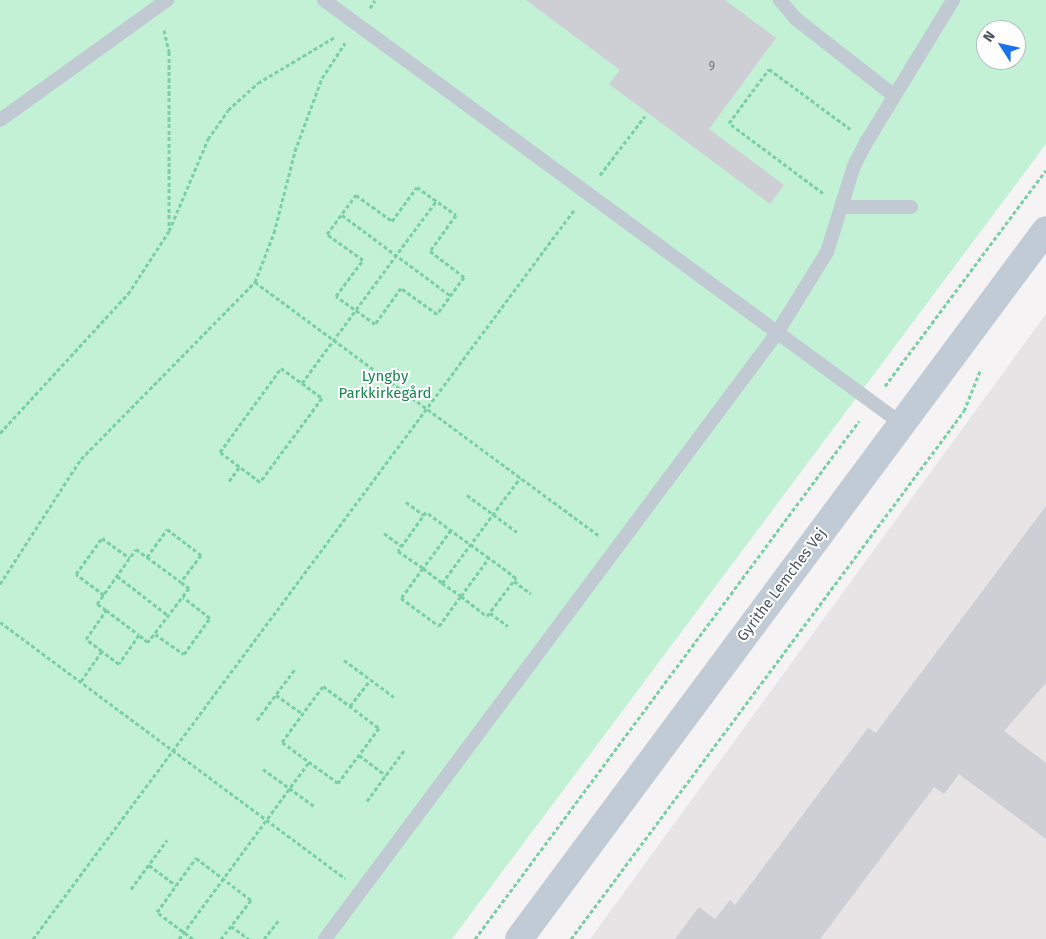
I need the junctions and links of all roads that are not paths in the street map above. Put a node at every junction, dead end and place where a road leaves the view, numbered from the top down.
1 (324, 0) edge
2 (780, 0) edge
3 (953, 0) edge
4 (162, 4) edge
5 (892, 94) junction
6 (0, 120) edge
7 (841, 207) junction
8 (911, 207) dead end
9 (1046, 230) edge
10 (777, 333) junction
11 (902, 424) junction
12 (325, 939) edge
13 (519, 939) edge

1 - 10 lane
2 - 5 lane
3 - 5 lane
4 - 6 lane
5 - 7 lane
7 - 8 lane
7 - 10 lane
9 - 11 street, Gyrithe Lemches Vej
10 - 11 lane
10 - 12 lane
11 - 13 street, Gyrithe Lemches Vej

